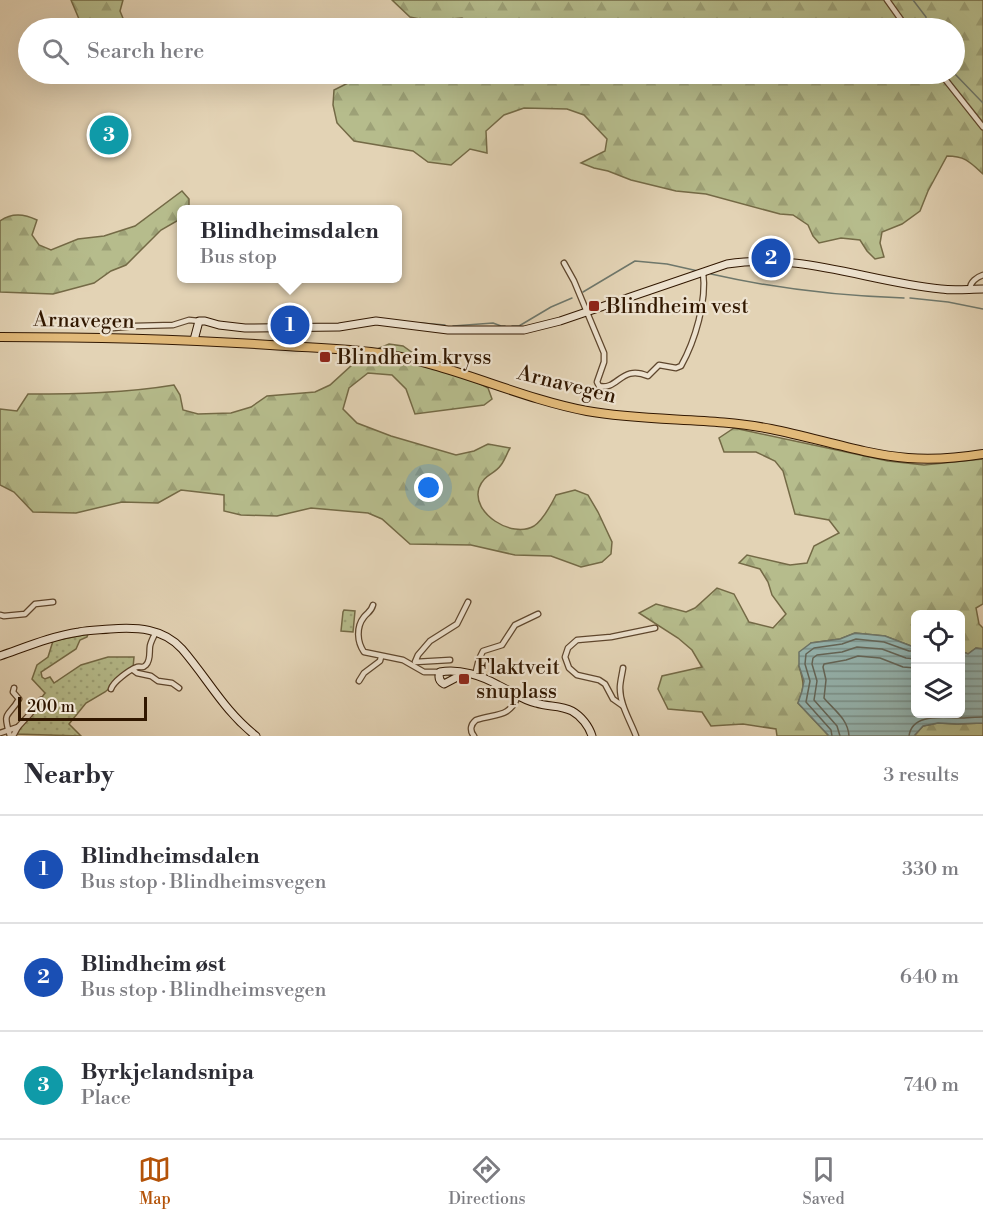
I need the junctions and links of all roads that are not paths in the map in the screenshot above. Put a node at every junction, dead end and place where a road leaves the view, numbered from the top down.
1 (887, 0) edge
2 (900, 18) edge
3 (950, 84) edge
4 (983, 128) edge
5 (564, 263) dead end
6 (703, 273) junction
7 (983, 275) edge
8 (970, 289) junction
9 (983, 289) edge
10 (587, 312) junction
11 (199, 321) junction
12 (113, 328) dead end
13 (0, 337) edge
14 (194, 340) junction
15 (983, 454) edge
16 (54, 602) dead end
17 (468, 602) dead end
18 (373, 605) dead end
19 (538, 614) dead end
20 (0, 615) edge
21 (656, 628) dead end
22 (156, 632) junction
23 (0, 656) edge
24 (381, 657) junction
25 (450, 660) dead end
26 (414, 664) junction
27 (623, 668) dead end
28 (133, 670) junction
29 (440, 672) junction
30 (465, 673) junction
31 (475, 675) junction
32 (359, 681) dead end
33 (14, 688) dead end
34 (179, 688) dead end
35 (111, 689) dead end
36 (518, 696) junction
37 (41, 700) dead end
38 (623, 706) junction
39 (0, 733) edge
40 (11, 734) edge
41 (256, 736) edge
42 (474, 736) edge
43 (592, 736) edge
44 (636, 736) edge

1 - 2 street
3 - 4 street
5 - 10 street
6 - 8 street
6 - 10 street
6 - 10 street
7 - 8 street
8 - 9 street
10 - 11 street
11 - 12 street
11 - 14 street
13 - 14 highway, Arnavegen
14 - 15 highway, Arnavegen
16 - 20 street
17 - 26 street
18 - 24 street
19 - 31 street
21 - 38 street
22 - 23 street
22 - 28 street
22 - 41 street
24 - 26 street
24 - 32 street
25 - 26 street
26 - 29 street
27 - 38 street
28 - 34 street
28 - 35 street
29 - 30 street
29 - 30 street
30 - 31 street
31 - 36 street
33 - 40 street
36 - 42 street
36 - 43 street
37 - 40 street
38 - 44 street
39 - 40 street

